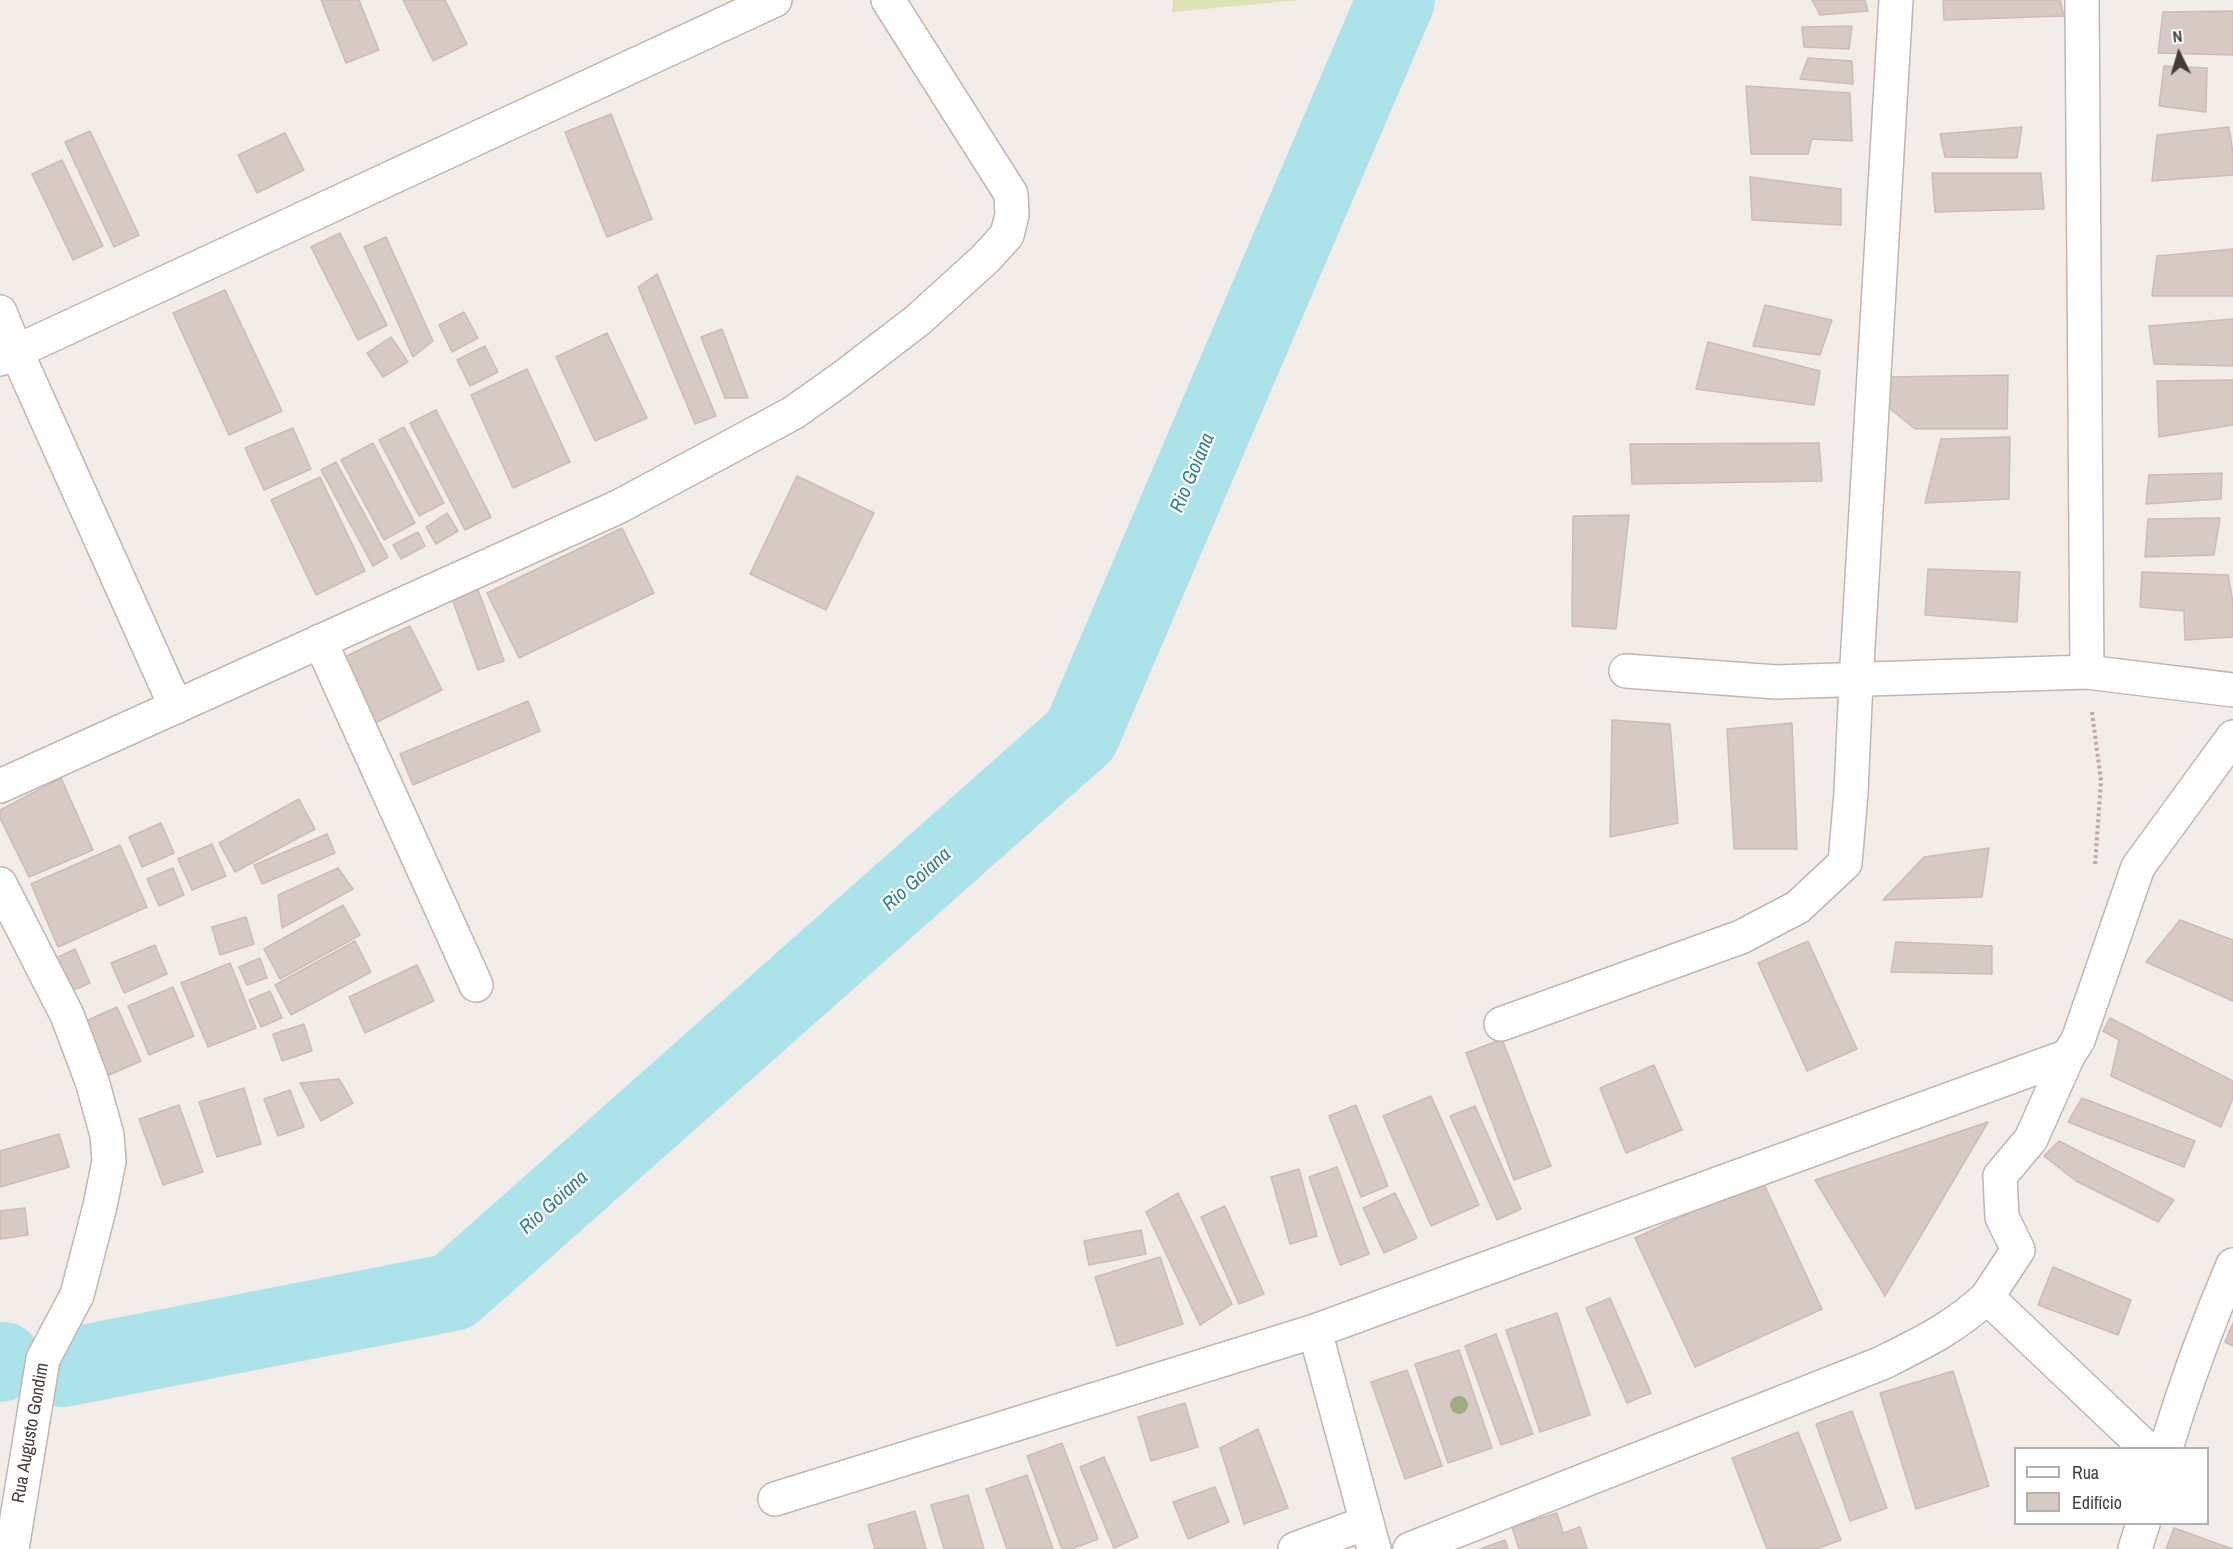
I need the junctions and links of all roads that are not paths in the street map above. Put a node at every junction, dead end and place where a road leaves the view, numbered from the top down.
1 (775, 0) edge
2 (888, 0) edge
3 (1896, 0) edge
4 (2082, 0) edge
5 (0, 312) edge
6 (8, 355) edge
7 (320, 642) junction
8 (1626, 671) dead end
9 (2086, 672) junction
10 (1856, 681) junction
11 (2233, 690) edge
12 (176, 706) junction
13 (2233, 737) edge
14 (0, 786) edge
15 (0, 884) edge
16 (476, 986) dead end
17 (1501, 1024) dead end
18 (2068, 1056) junction
19 (2233, 1265) edge
20 (1987, 1297) junction
21 (1315, 1331) junction
22 (2144, 1447) edge
23 (2167, 1447) edge
24 (775, 1498) dead end
25 (2143, 1525) edge
26 (1370, 1536) edge
27 (12, 1549) edge
28 (1295, 1549) edge
29 (1410, 1549) edge
30 (2135, 1549) edge

1 - 6 street
2 - 7 street
3 - 10 street
4 - 9 street
5 - 6 street
6 - 12 street
7 - 12 street
7 - 16 street
8 - 10 street
9 - 10 street
9 - 11 street
10 - 17 street
12 - 14 street
13 - 18 street
15 - 27 street, Rua Augusto Gondim
18 - 20 street
18 - 21 street
19 - 23 street
20 - 22 street
20 - 29 street
21 - 24 street
21 - 26 street
25 - 30 street
26 - 28 street

